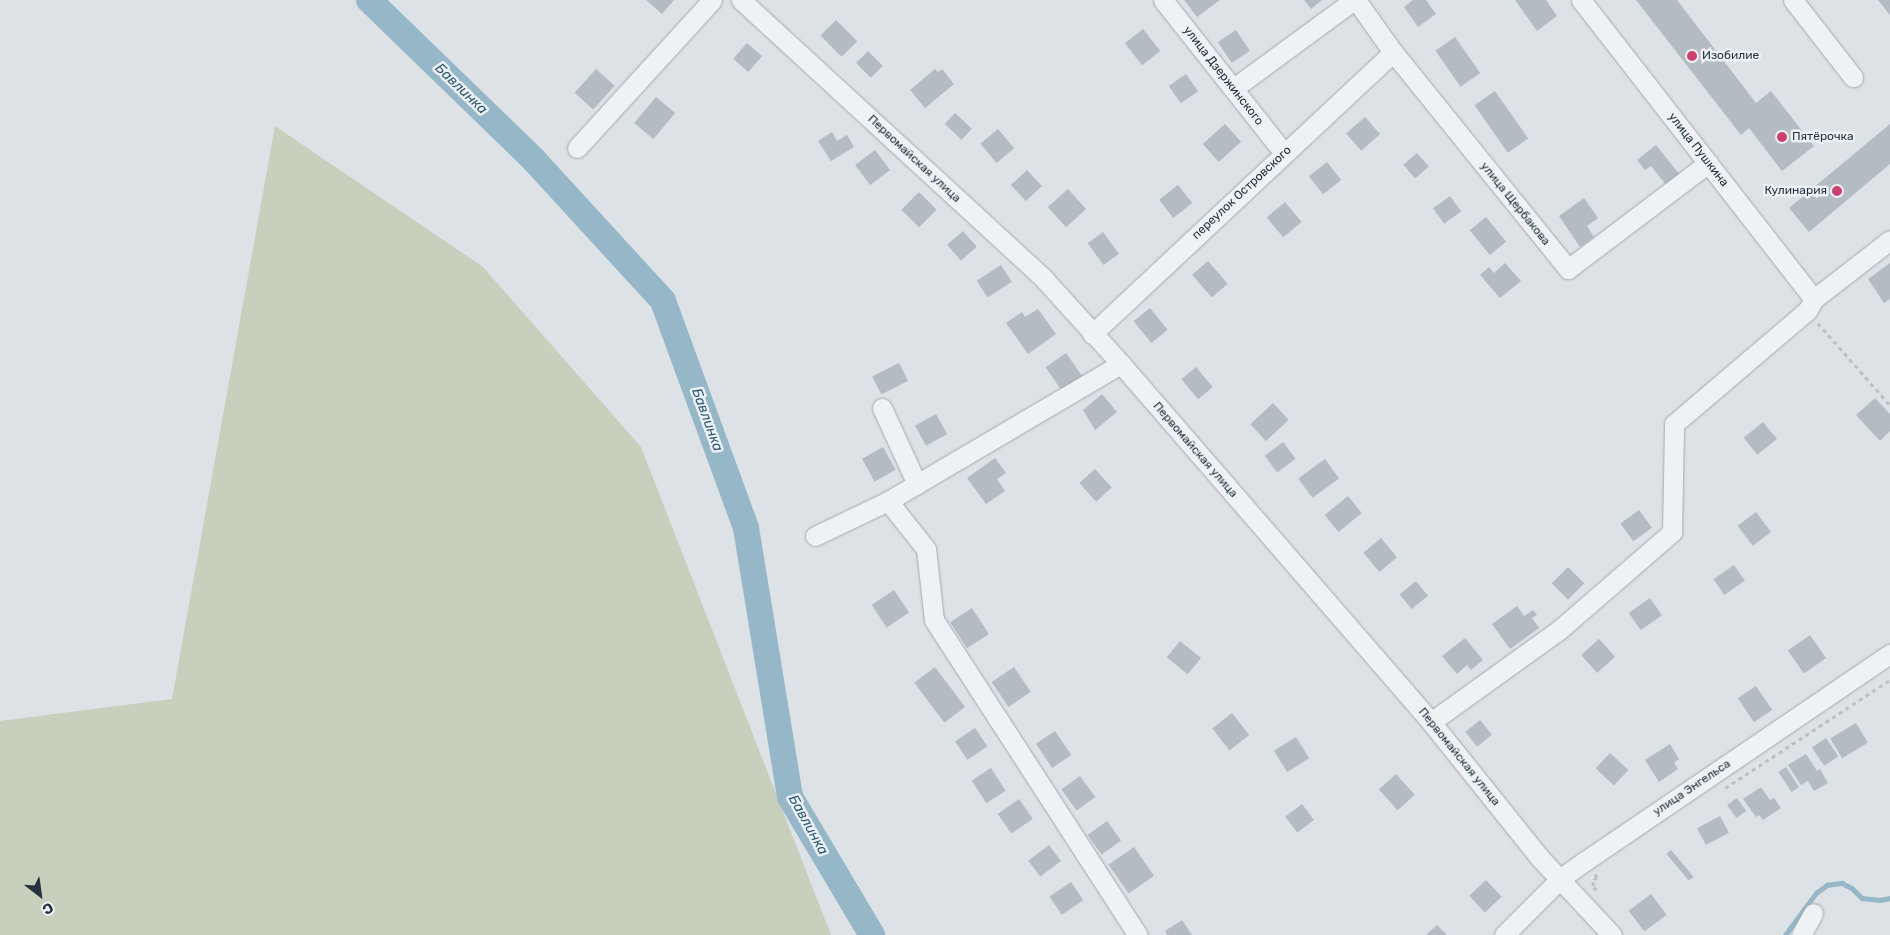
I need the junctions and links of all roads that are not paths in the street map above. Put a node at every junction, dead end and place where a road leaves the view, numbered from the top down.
1 (712, 0) edge
2 (741, 0) edge
3 (1163, 0) edge
4 (1355, 0) edge
5 (1581, 0) edge
6 (1793, 0) edge
7 (1393, 52) junction
8 (1853, 77) dead end
9 (1234, 88) junction
10 (577, 148) dead end
11 (1284, 153) junction
12 (1708, 164) junction
13 (1890, 240) edge
14 (1810, 305) junction
15 (1092, 334) junction
16 (1121, 364) junction
17 (882, 408) dead end
18 (917, 484) junction
19 (888, 501) junction
20 (815, 536) dead end
21 (1890, 654) edge
22 (1431, 722) junction
23 (1560, 879) junction
24 (1813, 913) dead end
25 (1138, 935) edge
26 (1504, 935) edge
27 (1612, 935) edge
28 (1801, 935) edge

1 - 10 street
2 - 15 street, Первомайская улица
3 - 9 street, улица Дзержинского
4 - 7 street, улица Щербакова
4 - 9 street
5 - 12 street, улица Пушкина
6 - 8 street
7 - 11 street, переулок Островского
7 - 12 street, улица Щербакова
9 - 11 street, улица Дзержинского
11 - 15 street, переулок Островского
12 - 14 street, улица Пушкина
13 - 14 street
14 - 22 street
15 - 16 street, Первомайская улица
16 - 18 street
16 - 22 street, Первомайская улица
17 - 18 street
18 - 19 street
19 - 20 street
19 - 25 street
21 - 23 street, улица Энгельса
22 - 23 street, Первомайская улица
23 - 26 street, улица Энгельса
23 - 27 street, Первомайская улица
24 - 28 street

